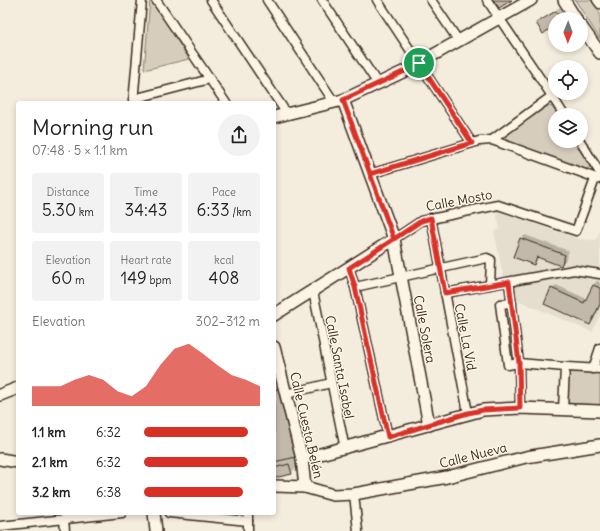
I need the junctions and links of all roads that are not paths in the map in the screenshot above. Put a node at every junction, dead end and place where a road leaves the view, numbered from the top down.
1 (142, 0) edge
2 (156, 0) edge
3 (211, 0) edge
4 (267, 0) edge
5 (322, 0) edge
6 (377, 0) edge
7 (431, 0) edge
8 (487, 0) edge
9 (531, 0) edge
10 (564, 0) edge
11 (597, 0) edge
12 (600, 4) edge
13 (572, 12) edge
14 (499, 18) junction
15 (588, 36) edge
16 (458, 40) junction
17 (600, 53) edge
18 (419, 63) junction
19 (210, 79) junction
20 (378, 84) junction
21 (548, 90) edge
22 (548, 99) edge
23 (133, 101) edge
24 (225, 101) edge
25 (339, 101) junction
26 (287, 114) junction
27 (276, 117) edge
28 (492, 140) junction
29 (472, 143) junction
30 (584, 148) edge
31 (370, 174) junction
32 (598, 177) edge
33 (431, 218) junction
34 (394, 239) junction
35 (349, 268) junction
36 (440, 268) junction
37 (600, 274) edge
38 (401, 277) junction
39 (509, 282) junction
40 (490, 285) junction
41 (355, 287) junction
42 (313, 291) junction
43 (445, 293) junction
44 (512, 303) junction
45 (276, 314) edge
46 (600, 348) edge
47 (276, 355) edge
48 (519, 363) junction
49 (566, 367) junction
50 (597, 369) edge
51 (331, 383) junction
52 (16, 389) edge
53 (286, 394) junction
54 (0, 395) edge
55 (520, 408) junction
56 (562, 410) junction
57 (600, 411) edge
58 (468, 413) junction
59 (429, 425) junction
60 (388, 437) junction
61 (600, 446) edge
62 (345, 449) junction
63 (0, 459) edge
64 (302, 459) junction
65 (16, 462) edge
66 (276, 486) edge
67 (306, 487) junction
68 (354, 494) junction
69 (103, 515) edge
70 (154, 515) edge
71 (208, 515) edge
72 (248, 517) edge
73 (64, 519) junction
74 (0, 526) edge
75 (66, 531) edge
76 (156, 531) edge
77 (248, 531) edge
78 (358, 531) edge

1 - 23 street
2 - 19 street
3 - 26 street
4 - 25 street
5 - 20 street
6 - 18 street
7 - 16 street
8 - 14 street
9 - 14 street
10 - 13 street
11 - 12 street
14 - 16 street
14 - 21 street
15 - 17 street
16 - 18 street
18 - 20 street
18 - 29 street
19 - 23 street
19 - 24 street
20 - 25 street
22 - 28 street
25 - 26 street
25 - 31 street, Calle Solera
26 - 27 street
28 - 29 street
28 - 32 street
29 - 31 street
30 - 32 street
31 - 34 street, Calle Solera
32 - 33 street, Calle Mosto
33 - 34 street, Calle Mosto
33 - 36 street, Calle La Vid
34 - 35 street, Calle Mosto
34 - 38 street, Calle Solera
35 - 41 street
35 - 42 street, Calle Mosto
36 - 38 street
36 - 40 street
36 - 43 street, Calle La Vid
37 - 39 street
38 - 41 street
38 - 59 street, Calle Solera
39 - 40 street
39 - 44 street
40 - 43 street
41 - 60 street
42 - 45 street, Calle Mosto
42 - 51 street, Calle Santa Isabel
43 - 58 street, Calle La Vid
44 - 48 street
44 - 48 street
46 - 50 street
47 - 53 street, Calle Cuesta Belén
48 - 49 street
48 - 55 street
49 - 50 street
49 - 56 street
51 - 53 street
51 - 62 street, Calle Santa Isabel
52 - 54 street
53 - 64 street, Calle Cuesta Belén
55 - 56 street
55 - 58 street
56 - 57 street
58 - 59 street
59 - 60 street
60 - 62 street
61 - 68 street, Calle Nueva
62 - 64 street
63 - 65 street
64 - 67 street, Calle Cuesta Belén
66 - 67 street
67 - 68 street, Calle Cuesta Belén
68 - 78 street
69 - 73 street
70 - 76 street
71 - 72 street
72 - 77 street
73 - 74 street
73 - 75 street

